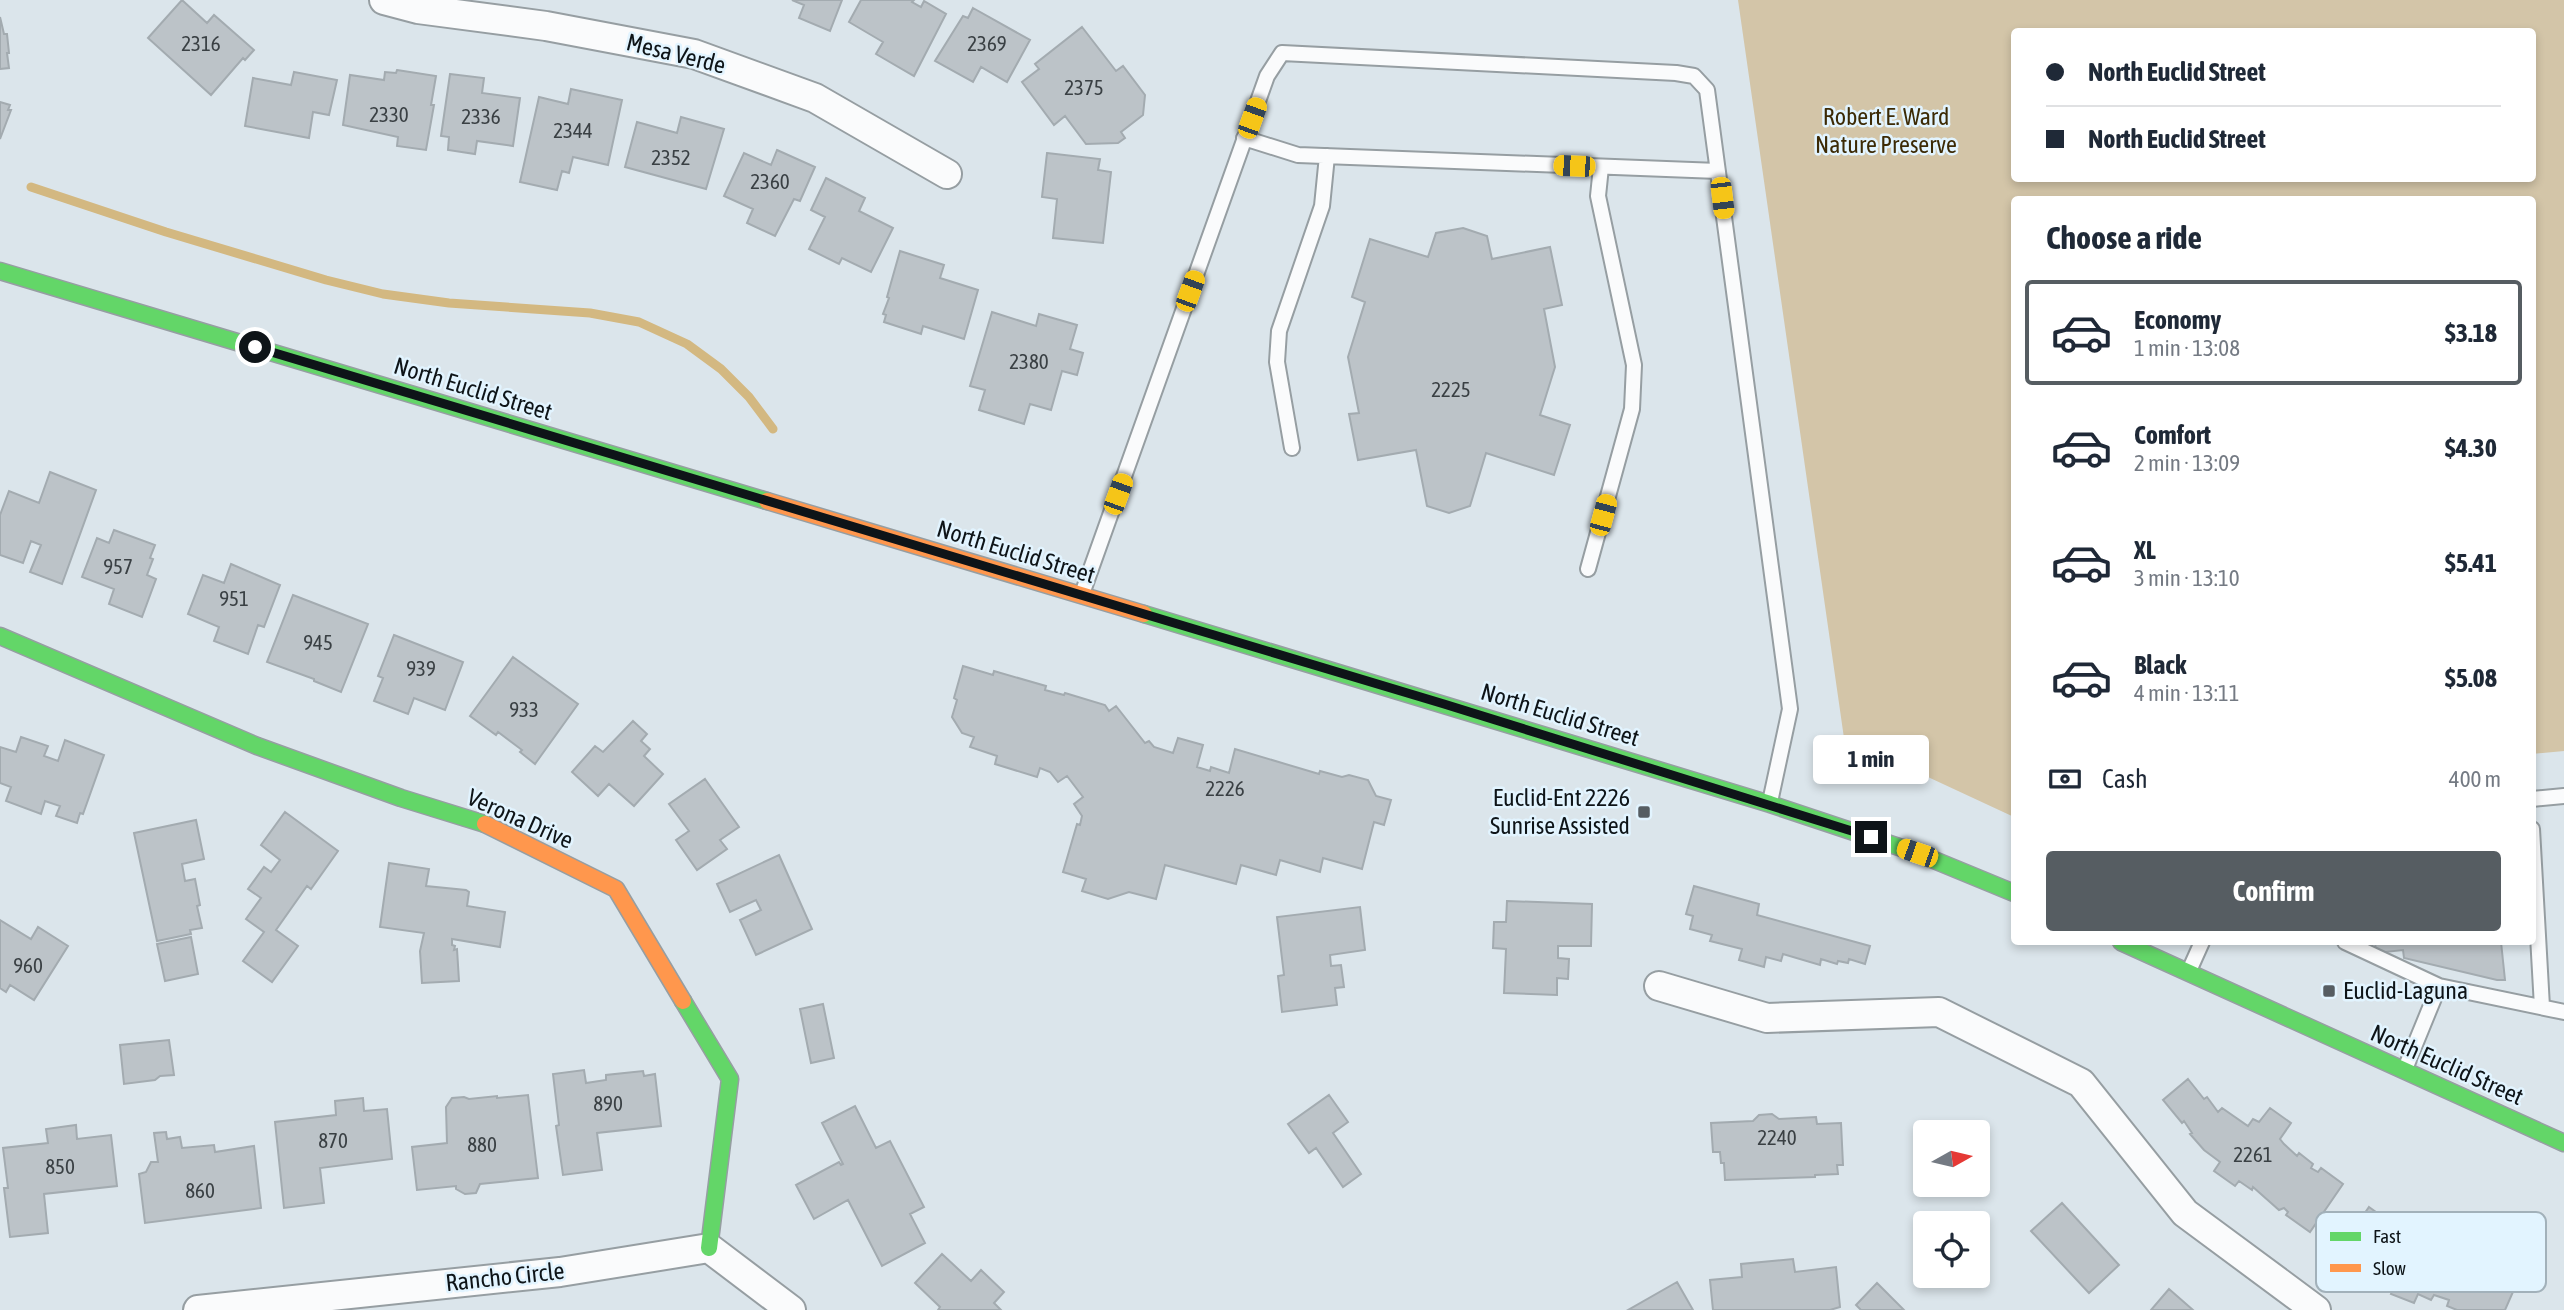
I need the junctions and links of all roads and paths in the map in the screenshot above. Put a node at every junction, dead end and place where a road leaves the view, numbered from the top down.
1 (384, 0) edge
2 (1244, 138) junction
3 (1327, 156) junction
4 (1601, 167) junction
5 (1718, 171) junction
6 (947, 174) dead end
7 (0, 271) edge
8 (1292, 448) dead end
9 (1588, 569) dead end
10 (1082, 595) junction
11 (0, 636) edge
12 (2564, 796) edge
13 (2536, 799) edge
14 (1770, 804) junction
15 (2011, 892) edge
16 (2536, 900) edge
17 (2128, 945) edge
18 (2201, 945) edge
19 (2351, 945) edge
20 (2189, 972) junction
21 (1659, 986) dead end
22 (2439, 986) junction
23 (2542, 1007) junction
24 (2564, 1012) edge
25 (2404, 1071) junction
26 (2564, 1143) edge
27 (709, 1248) junction
28 (198, 1310) edge
29 (791, 1310) edge
30 (2316, 1310) edge

1 - 6 street, Mesa Verde
2 - 3 lane
2 - 5 lane
2 - 10 lane
3 - 4 lane
3 - 8 lane
4 - 5 lane
4 - 9 lane
5 - 14 lane
7 - 10 main road, North Euclid Street
10 - 14 main road, North Euclid Street
11 - 27 main road, Verona Drive
12 - 13 lane
14 - 15 main road, North Euclid Street
16 - 23 lane
17 - 20 main road, North Euclid Street
18 - 20 lane
19 - 22 lane
20 - 25 main road, North Euclid Street
21 - 30 street
22 - 23 lane
22 - 25 lane
23 - 24 lane
25 - 26 main road, North Euclid Street
27 - 28 street, Rancho Circle
27 - 29 street

